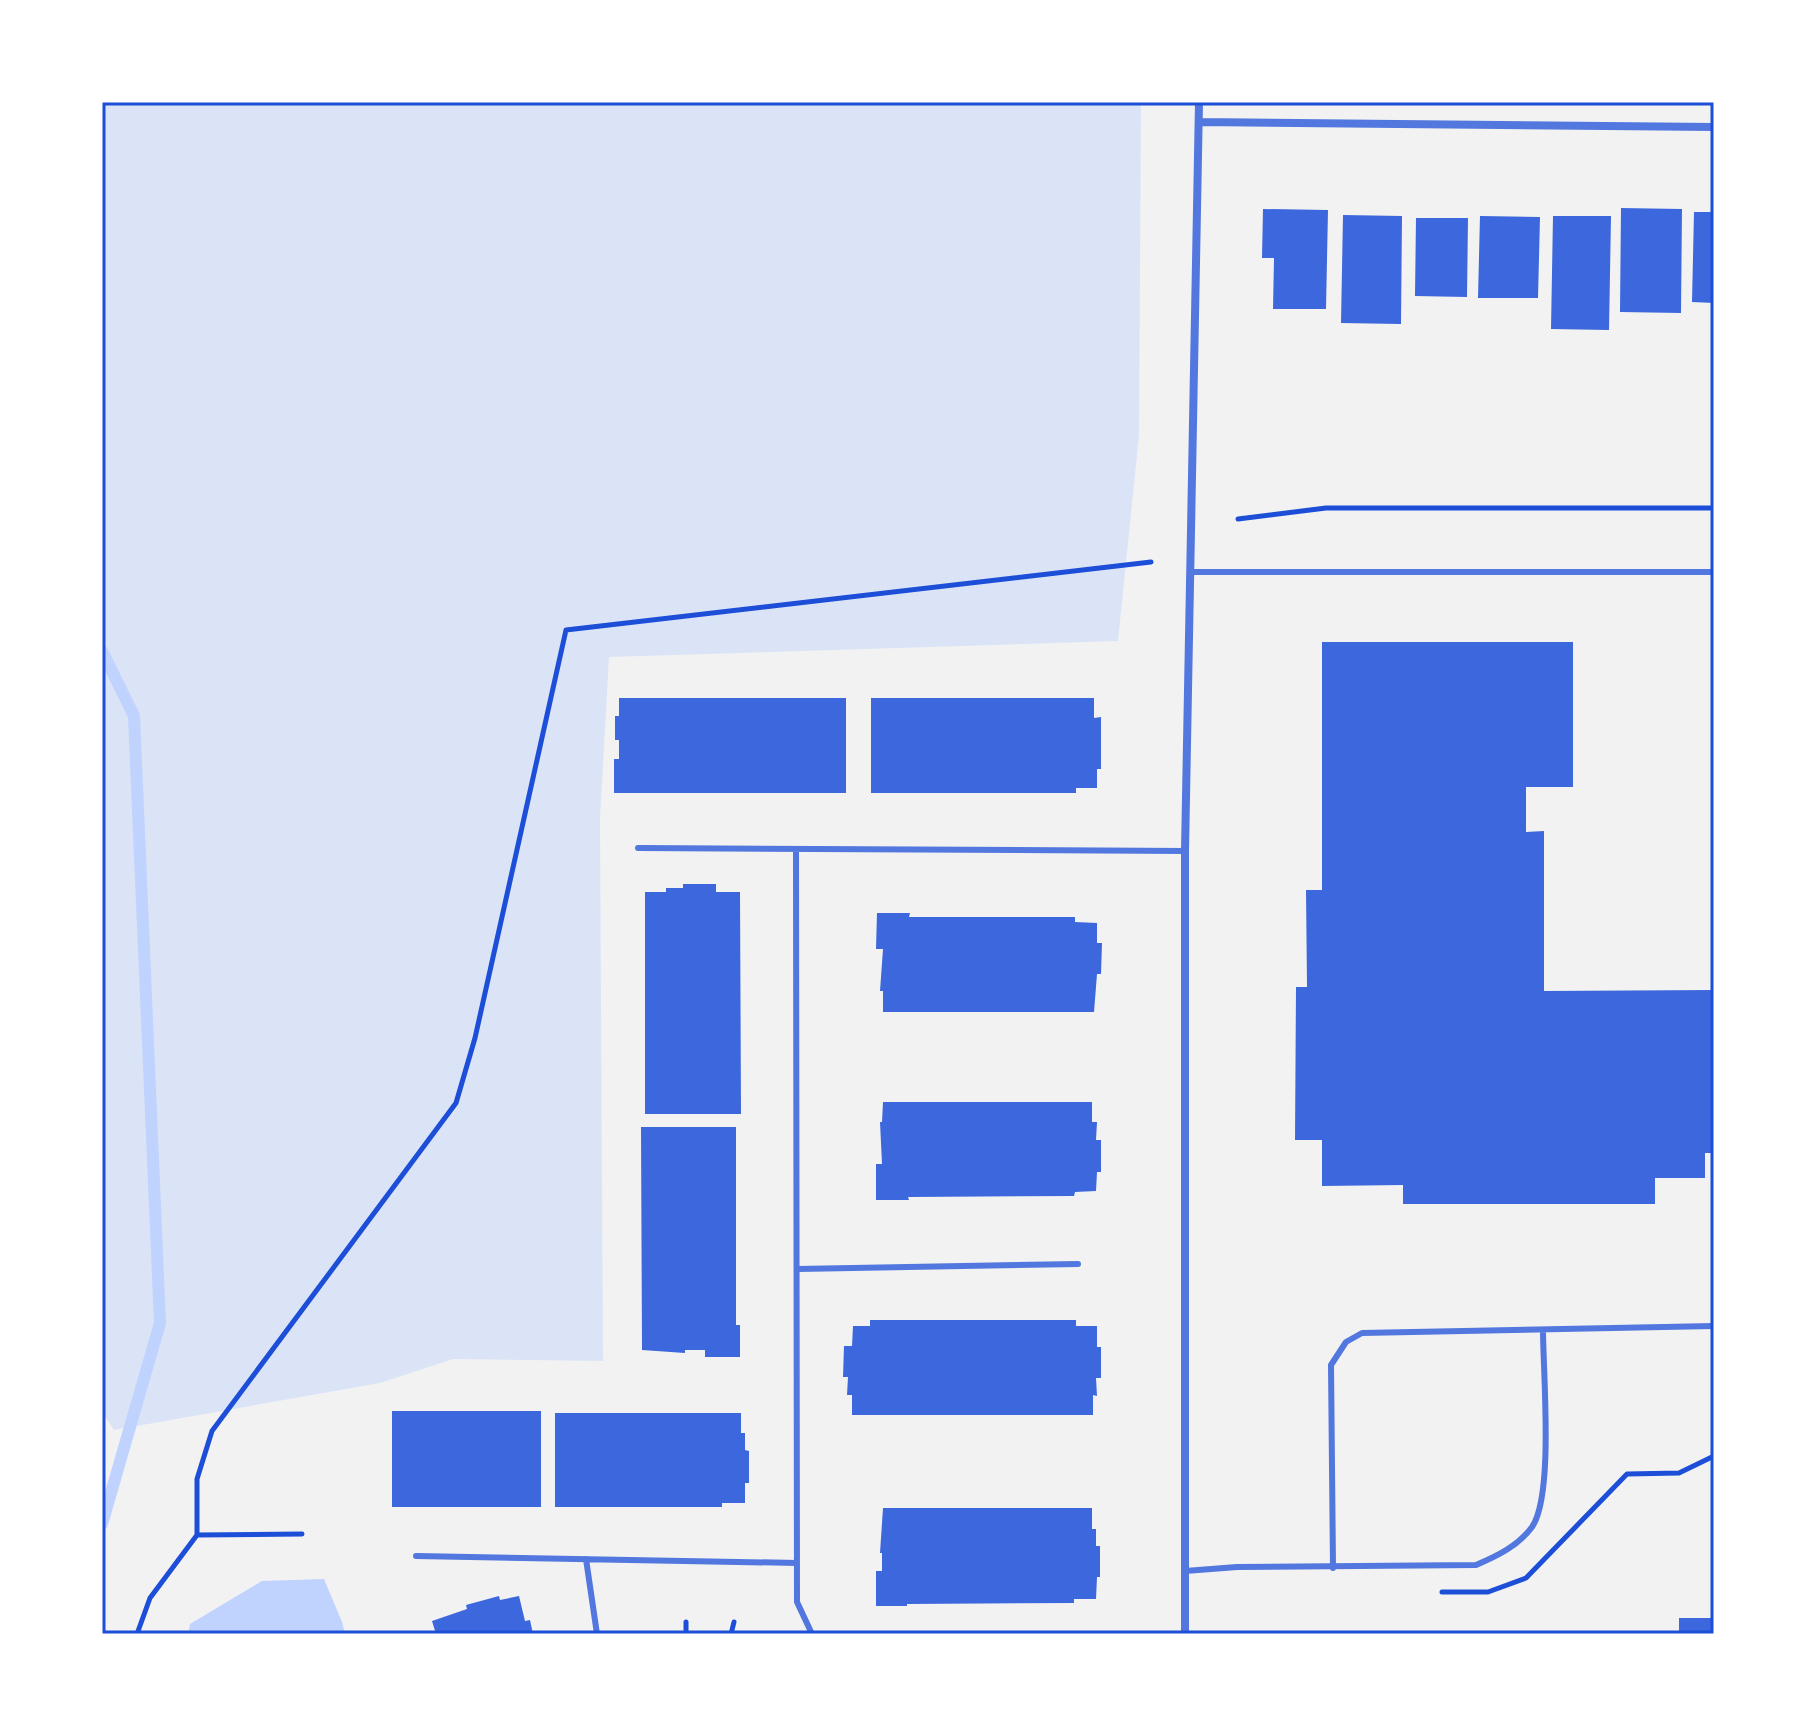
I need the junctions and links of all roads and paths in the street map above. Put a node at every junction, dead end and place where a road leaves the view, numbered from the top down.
1 (1199, 102) edge
2 (1199, 122) junction
3 (1714, 127) edge
4 (1714, 508) edge
5 (1238, 519) dead end
6 (1151, 562) dead end
7 (1190, 572) junction
8 (1714, 572) edge
9 (638, 848) dead end
10 (796, 849) junction
11 (1185, 851) junction
12 (1078, 1264) dead end
13 (797, 1269) junction
14 (1714, 1326) edge
15 (1543, 1330) junction
16 (302, 1534) dead end
17 (197, 1535) junction
18 (416, 1556) dead end
19 (586, 1559) junction
20 (797, 1563) junction
21 (1333, 1568) junction
22 (1185, 1571) junction
23 (686, 1622) dead end
24 (734, 1622) dead end
25 (137, 1634) edge
26 (597, 1634) edge
27 (686, 1634) edge
28 (731, 1634) edge
29 (812, 1634) edge
30 (1185, 1634) edge

1 - 2 street
2 - 3 street
2 - 7 street
4 - 5 path
6 - 17 path
7 - 8 lane
7 - 11 street
9 - 10 lane
10 - 11 lane
10 - 13 lane
11 - 22 street
12 - 13 lane
13 - 20 lane
14 - 15 lane
15 - 21 lane
15 - 21 lane
16 - 17 path
17 - 25 path
18 - 19 lane
19 - 20 lane
19 - 26 lane
20 - 29 lane
21 - 22 lane
22 - 30 street
23 - 27 path
24 - 28 path

